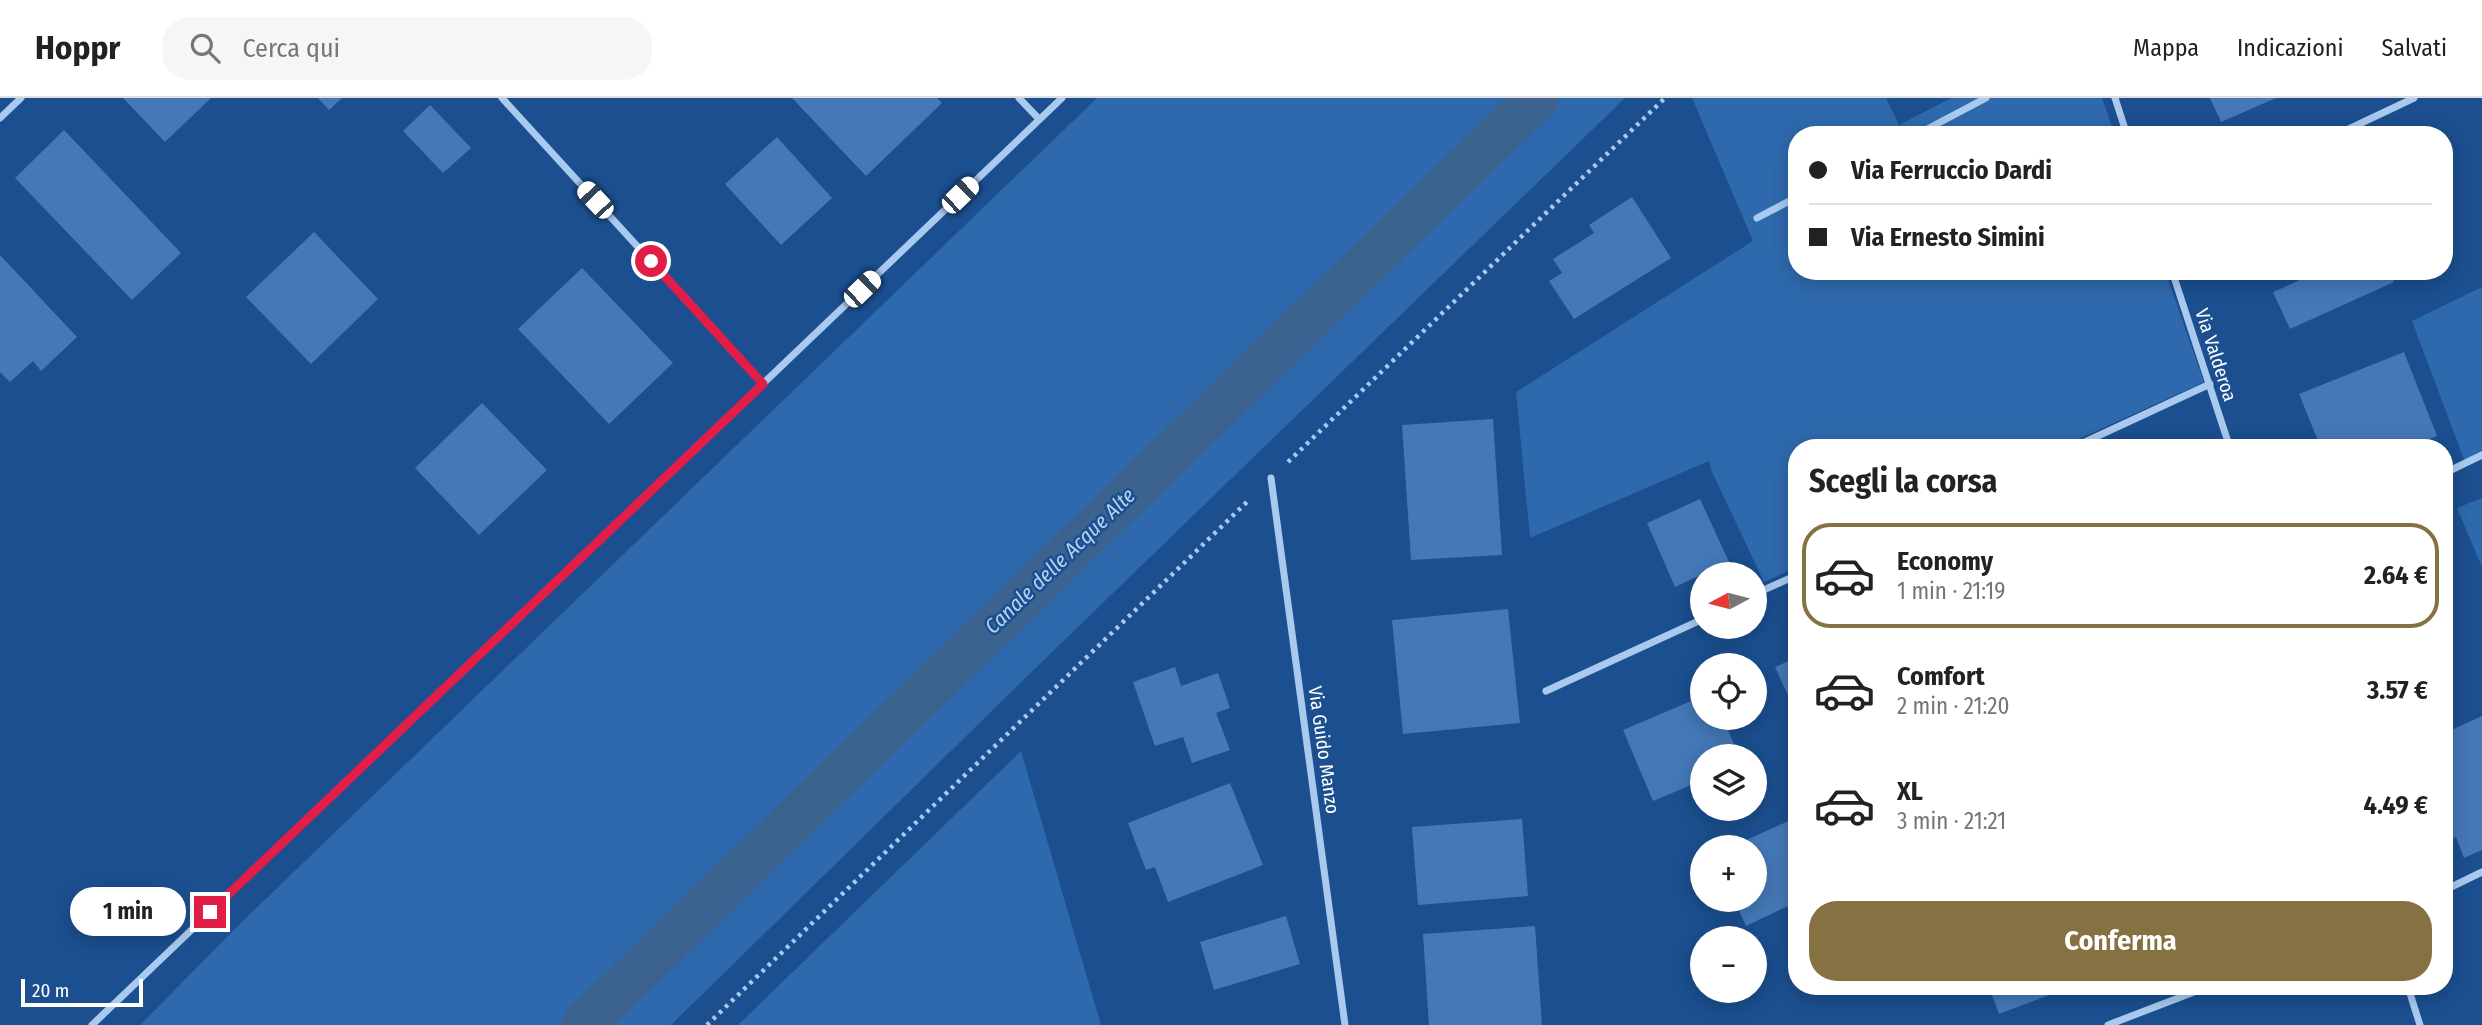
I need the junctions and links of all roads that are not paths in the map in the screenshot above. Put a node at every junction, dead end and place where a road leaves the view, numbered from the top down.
1 (21, 98) edge
2 (502, 98) edge
3 (1019, 98) edge
4 (1062, 98) edge
5 (1986, 98) edge
6 (2115, 98) edge
7 (2414, 98) edge
8 (0, 118) edge
9 (1039, 119) junction
10 (1933, 126) edge
11 (2124, 126) edge
12 (2355, 126) edge
13 (1788, 202) edge
14 (1757, 218) dead end
15 (2175, 280) edge
16 (763, 384) junction
17 (2210, 384) junction
18 (2091, 439) edge
19 (2227, 439) edge
20 (2482, 455) edge
21 (2453, 469) edge
22 (1271, 478) road end
23 (1788, 579) edge
24 (1768, 588) edge
25 (1690, 625) edge
26 (1546, 691) dead end
27 (2482, 872) edge
28 (2453, 886) edge
29 (2186, 995) edge
30 (2411, 995) edge
31 (92, 1025) edge
32 (1345, 1025) edge
33 (2108, 1025) edge
34 (2420, 1025) edge

1 - 8 street
2 - 16 street
3 - 9 street
4 - 9 street
5 - 10 street
6 - 11 street
7 - 12 street
9 - 16 street
13 - 14 street
15 - 17 street, Via Valderoa
16 - 31 street
17 - 18 street
17 - 19 street, Via Valderoa
20 - 21 street
22 - 32 street, Via Guido Manzo
23 - 24 street
25 - 26 street
27 - 28 street
29 - 33 street
30 - 34 street

